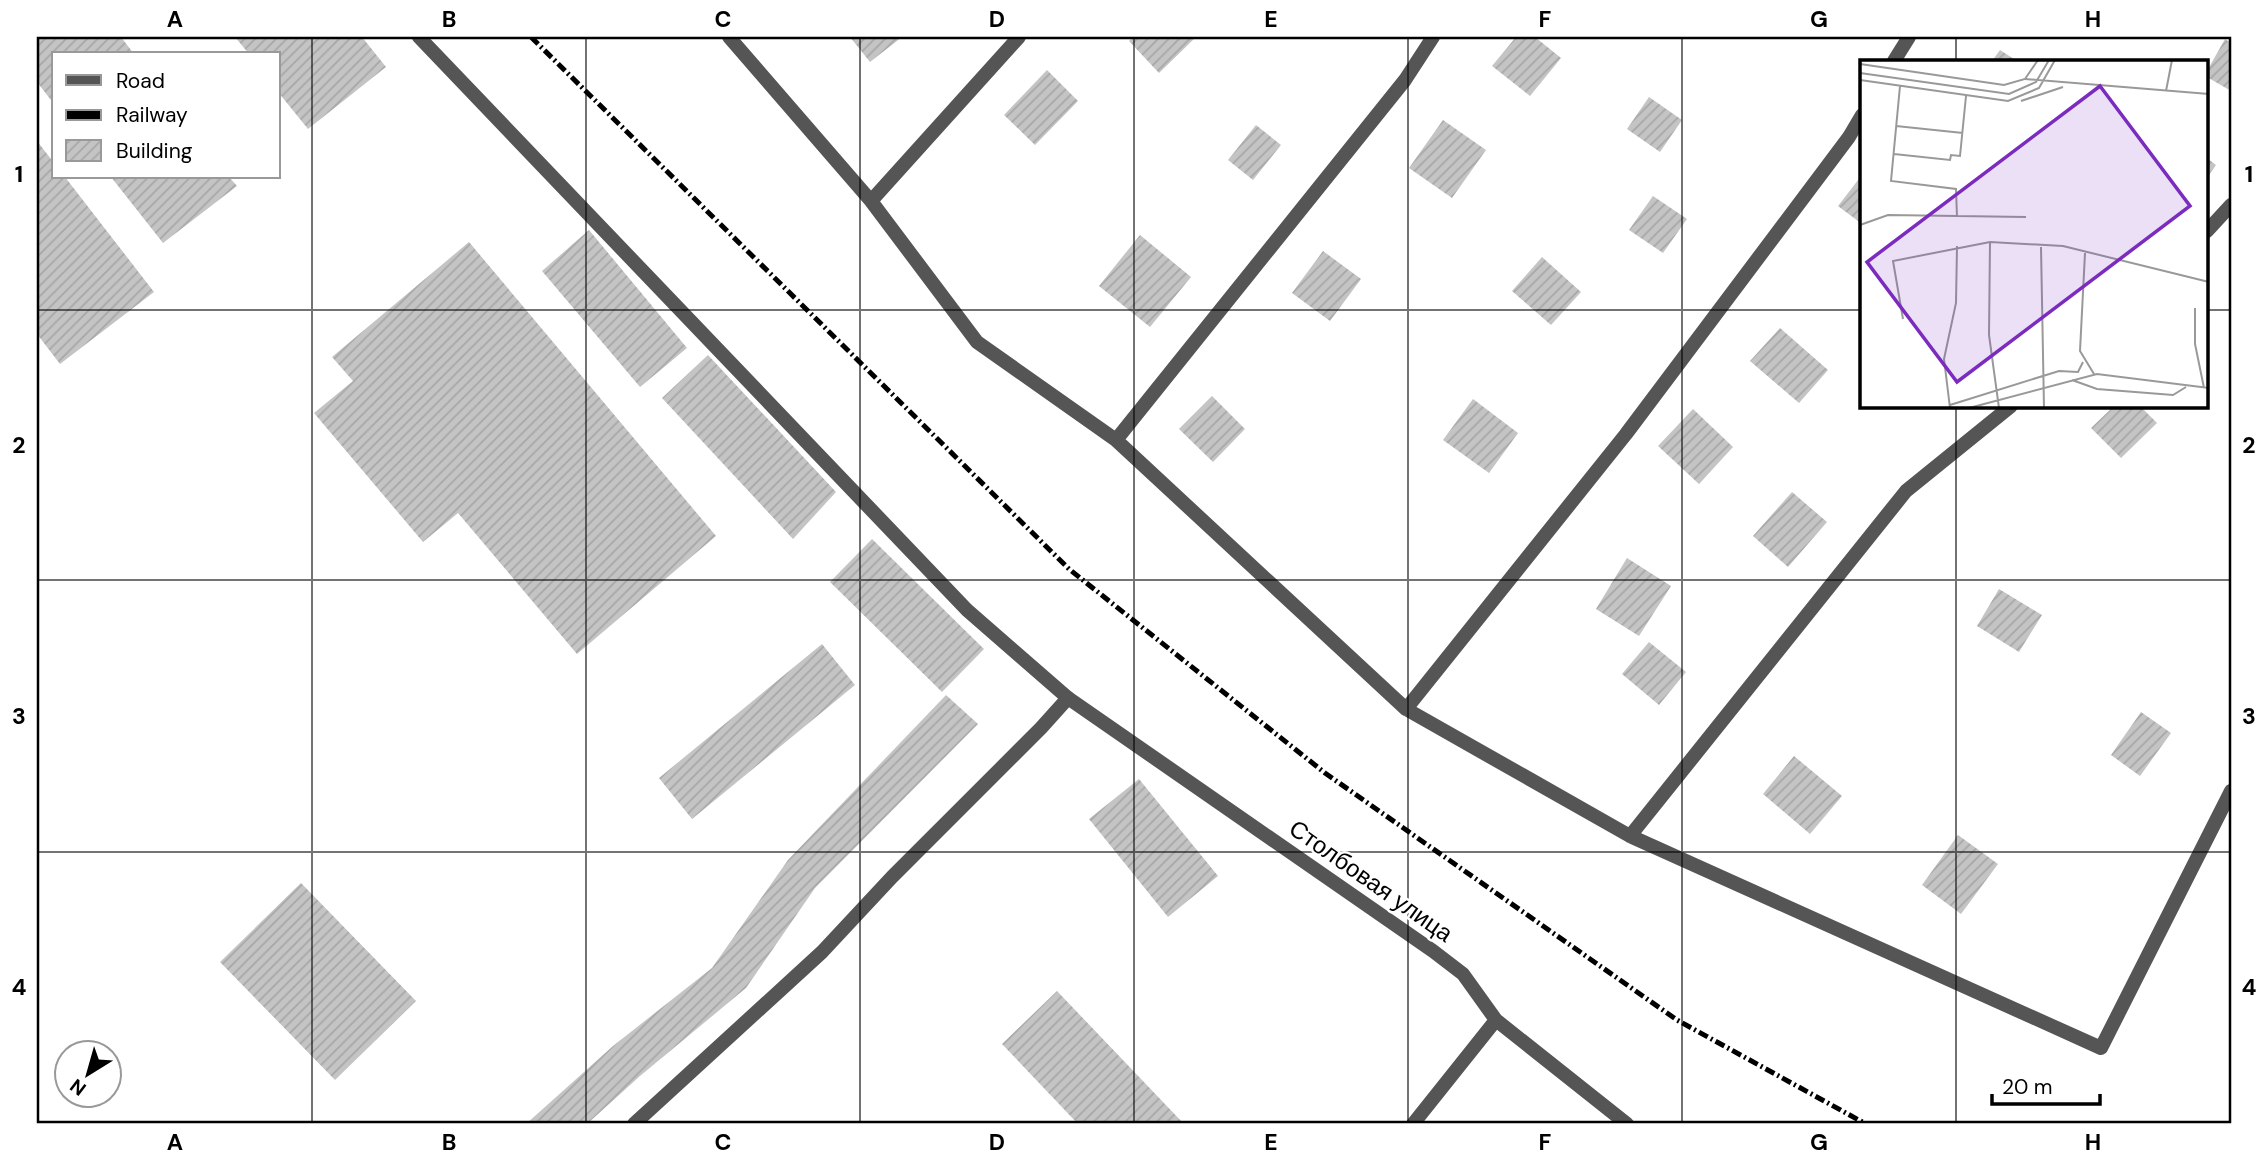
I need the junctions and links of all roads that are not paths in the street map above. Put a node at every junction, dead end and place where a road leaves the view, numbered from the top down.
1 (419, 37) edge
2 (729, 37) edge
3 (1019, 37) edge
4 (1433, 37) edge
5 (1909, 37) edge
6 (1895, 60) edge
7 (1860, 118) edge
8 (872, 201) junction
9 (2231, 205) edge
10 (2208, 230) edge
11 (2009, 408) edge
12 (1116, 440) junction
13 (1068, 698) junction
14 (1406, 709) junction
15 (2231, 790) edge
16 (1630, 836) junction
17 (1496, 1020) junction
18 (634, 1124) edge
19 (1413, 1124) edge
20 (1628, 1124) edge

1 - 13 street, Столбовая улица
2 - 8 street
3 - 8 street
4 - 12 street
5 - 6 street
7 - 14 street
8 - 12 street
9 - 10 street
11 - 16 street
12 - 14 street
13 - 17 street, Столбовая улица
13 - 18 street
14 - 16 street
15 - 16 street
17 - 19 street
17 - 20 street, Столбовая улица

